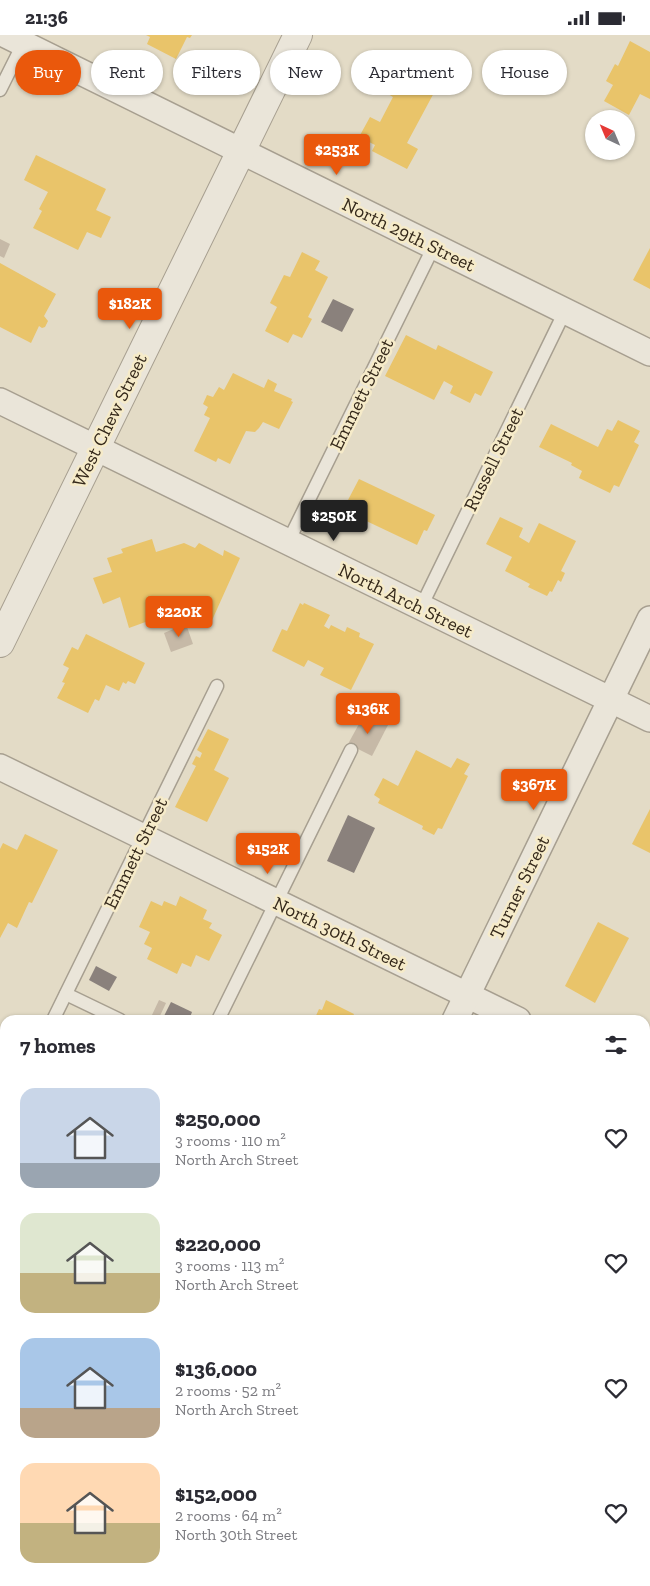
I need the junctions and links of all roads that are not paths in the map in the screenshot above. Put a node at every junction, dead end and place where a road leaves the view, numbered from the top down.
1 (298, 35) edge
2 (14, 39) edge
3 (0, 90) edge
4 (241, 151) junction
5 (434, 246) junction
6 (565, 311) junction
7 (650, 353) edge
8 (0, 401) edge
9 (96, 448) junction
10 (288, 542) junction
11 (421, 607) junction
12 (650, 619) edge
13 (0, 643) edge
14 (217, 686) dead end
15 (610, 700) junction
16 (650, 719) edge
17 (351, 750) dead end
18 (0, 767) edge
19 (143, 837) junction
20 (276, 902) junction
21 (66, 994) junction
22 (467, 995) junction
23 (56, 1015) edge
24 (110, 1015) edge
25 (220, 1015) edge
26 (457, 1015) edge
27 (508, 1015) edge

1 - 4 street, West Chew Street
2 - 3 lane
2 - 4 street, North 29th Street
4 - 5 street, North 29th Street
4 - 9 street, West Chew Street
5 - 6 street, North 29th Street
5 - 10 lane, Emmett Street
6 - 7 street, North 29th Street
6 - 11 lane, Russell Street
8 - 9 street, North Arch Street
9 - 10 street, North Arch Street
9 - 13 street, West Chew Street
10 - 11 street, North Arch Street
11 - 15 street, North Arch Street
12 - 15 street, Turner Street
14 - 19 lane, Emmett Street
15 - 16 street, North Arch Street
15 - 22 street, Turner Street
17 - 20 lane
18 - 19 street, North 30th Street
19 - 20 street, North 30th Street
19 - 21 lane, Emmett Street
20 - 22 street, North 30th Street
20 - 25 lane
21 - 23 lane, Emmett Street
21 - 24 lane
22 - 26 street, Turner Street
22 - 27 street, North 30th Street

